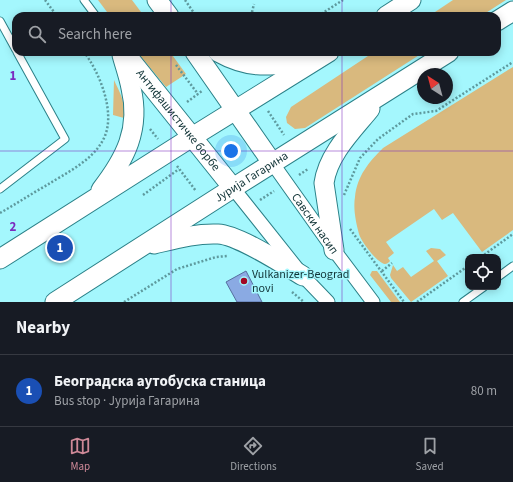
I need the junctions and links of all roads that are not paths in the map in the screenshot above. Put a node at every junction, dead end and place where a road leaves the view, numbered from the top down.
1 (84, 0) edge
2 (157, 0) edge
3 (412, 0) edge
4 (513, 11) edge
5 (93, 12) edge
6 (166, 12) edge
7 (392, 12) edge
8 (501, 18) edge
9 (0, 21) edge
10 (12, 42) edge
11 (20, 56) edge
12 (121, 56) edge
13 (127, 56) edge
14 (198, 56) edge
15 (226, 56) edge
16 (322, 56) edge
17 (443, 56) edge
18 (382, 95) junction
19 (236, 110) junction
20 (192, 137) junction
21 (273, 164) junction
22 (233, 188) junction
23 (0, 189) edge
24 (94, 200) junction
25 (141, 247) junction
26 (334, 250) junction
27 (0, 259) edge
28 (513, 266) edge
29 (501, 275) edge
30 (303, 276) junction
31 (480, 290) edge
32 (55, 302) edge
33 (327, 302) edge
34 (373, 302) edge
35 (463, 302) edge

1 - 5 lane
2 - 6 main road
3 - 7 main road
4 - 8 main road
9 - 10 lane
11 - 23 lane
12 - 24 main road
13 - 20 main road, Антифашистичке борбе
14 - 19 main road
15 - 16 main road
16 - 19 main road
17 - 18 main road, Јурија Гагарина
18 - 21 main road, Јурија Гагарина
18 - 26 main road
19 - 20 main road
19 - 21 main road
20 - 22 main road, Антифашистичке борбе
20 - 24 main road
21 - 22 main road, Јурија Гагарина
21 - 26 street, Савски насип
22 - 25 main road, Јурија Гагарина
22 - 30 street
24 - 27 main road
25 - 30 main road
25 - 32 main road, Јурија Гагарина
26 - 34 street, Савски насип
28 - 29 lane
30 - 33 street
31 - 35 lane

